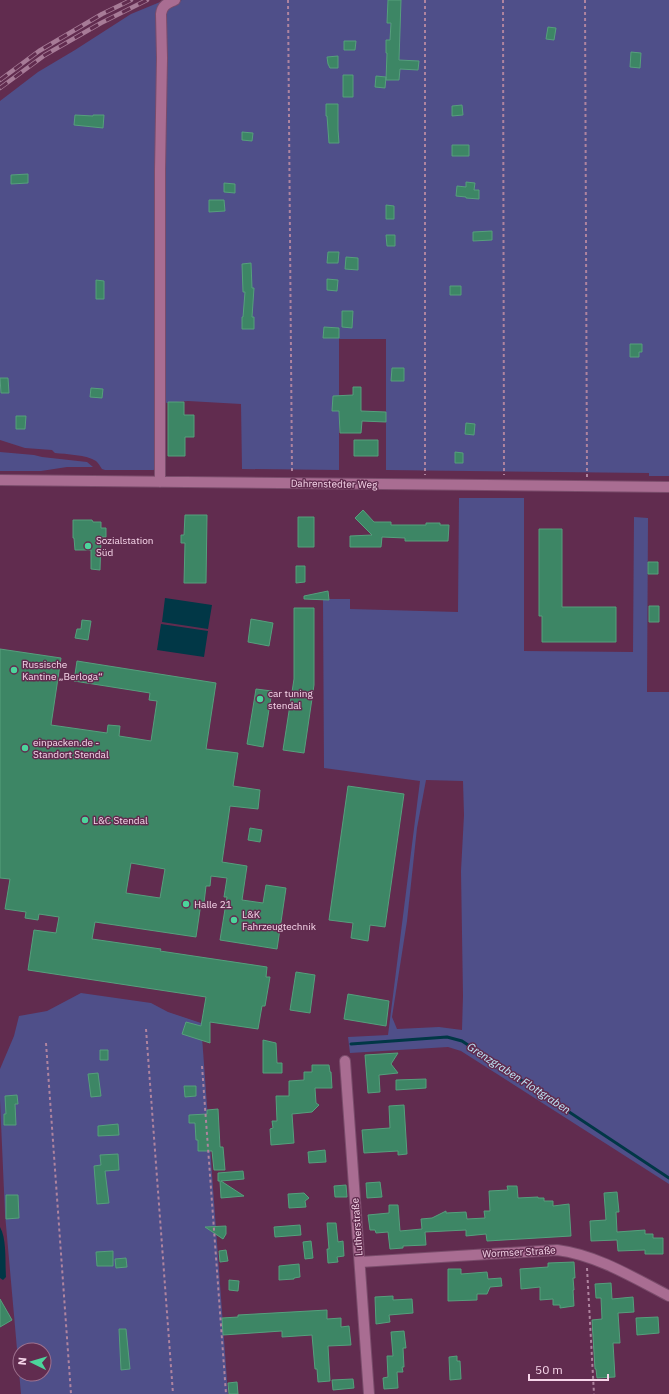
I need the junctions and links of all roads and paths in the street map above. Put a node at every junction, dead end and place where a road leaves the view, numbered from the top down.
1 (175, 0) edge
2 (288, 0) edge
3 (425, 0) edge
4 (503, 0) edge
5 (585, 0) edge
6 (0, 480) edge
7 (160, 482) junction
8 (292, 483) junction
9 (425, 484) junction
10 (504, 485) junction
11 (587, 486) junction
12 (669, 487) edge
13 (146, 1029) dead end
14 (46, 1042) dead end
15 (345, 1061) dead end
16 (202, 1066) dead end
17 (586, 1256) junction
18 (360, 1262) junction
19 (669, 1296) edge
20 (71, 1394) edge
21 (173, 1394) edge
22 (226, 1394) edge
23 (369, 1394) edge
24 (594, 1394) edge

1 - 7 street
2 - 8 path
3 - 9 path
4 - 10 path
5 - 11 path
6 - 7 street, Dahrenstedter Weg
7 - 8 street, Dahrenstedter Weg
8 - 9 street, Dahrenstedter Weg
9 - 10 street, Dahrenstedter Weg
10 - 11 street, Dahrenstedter Weg
11 - 12 street, Dahrenstedter Weg
13 - 21 path
14 - 20 path
15 - 18 street, Lutherstraße
16 - 22 path
17 - 18 street, Wormser Straße
17 - 19 street, Wormser Straße
17 - 24 path
18 - 23 street, Lutherstraße

